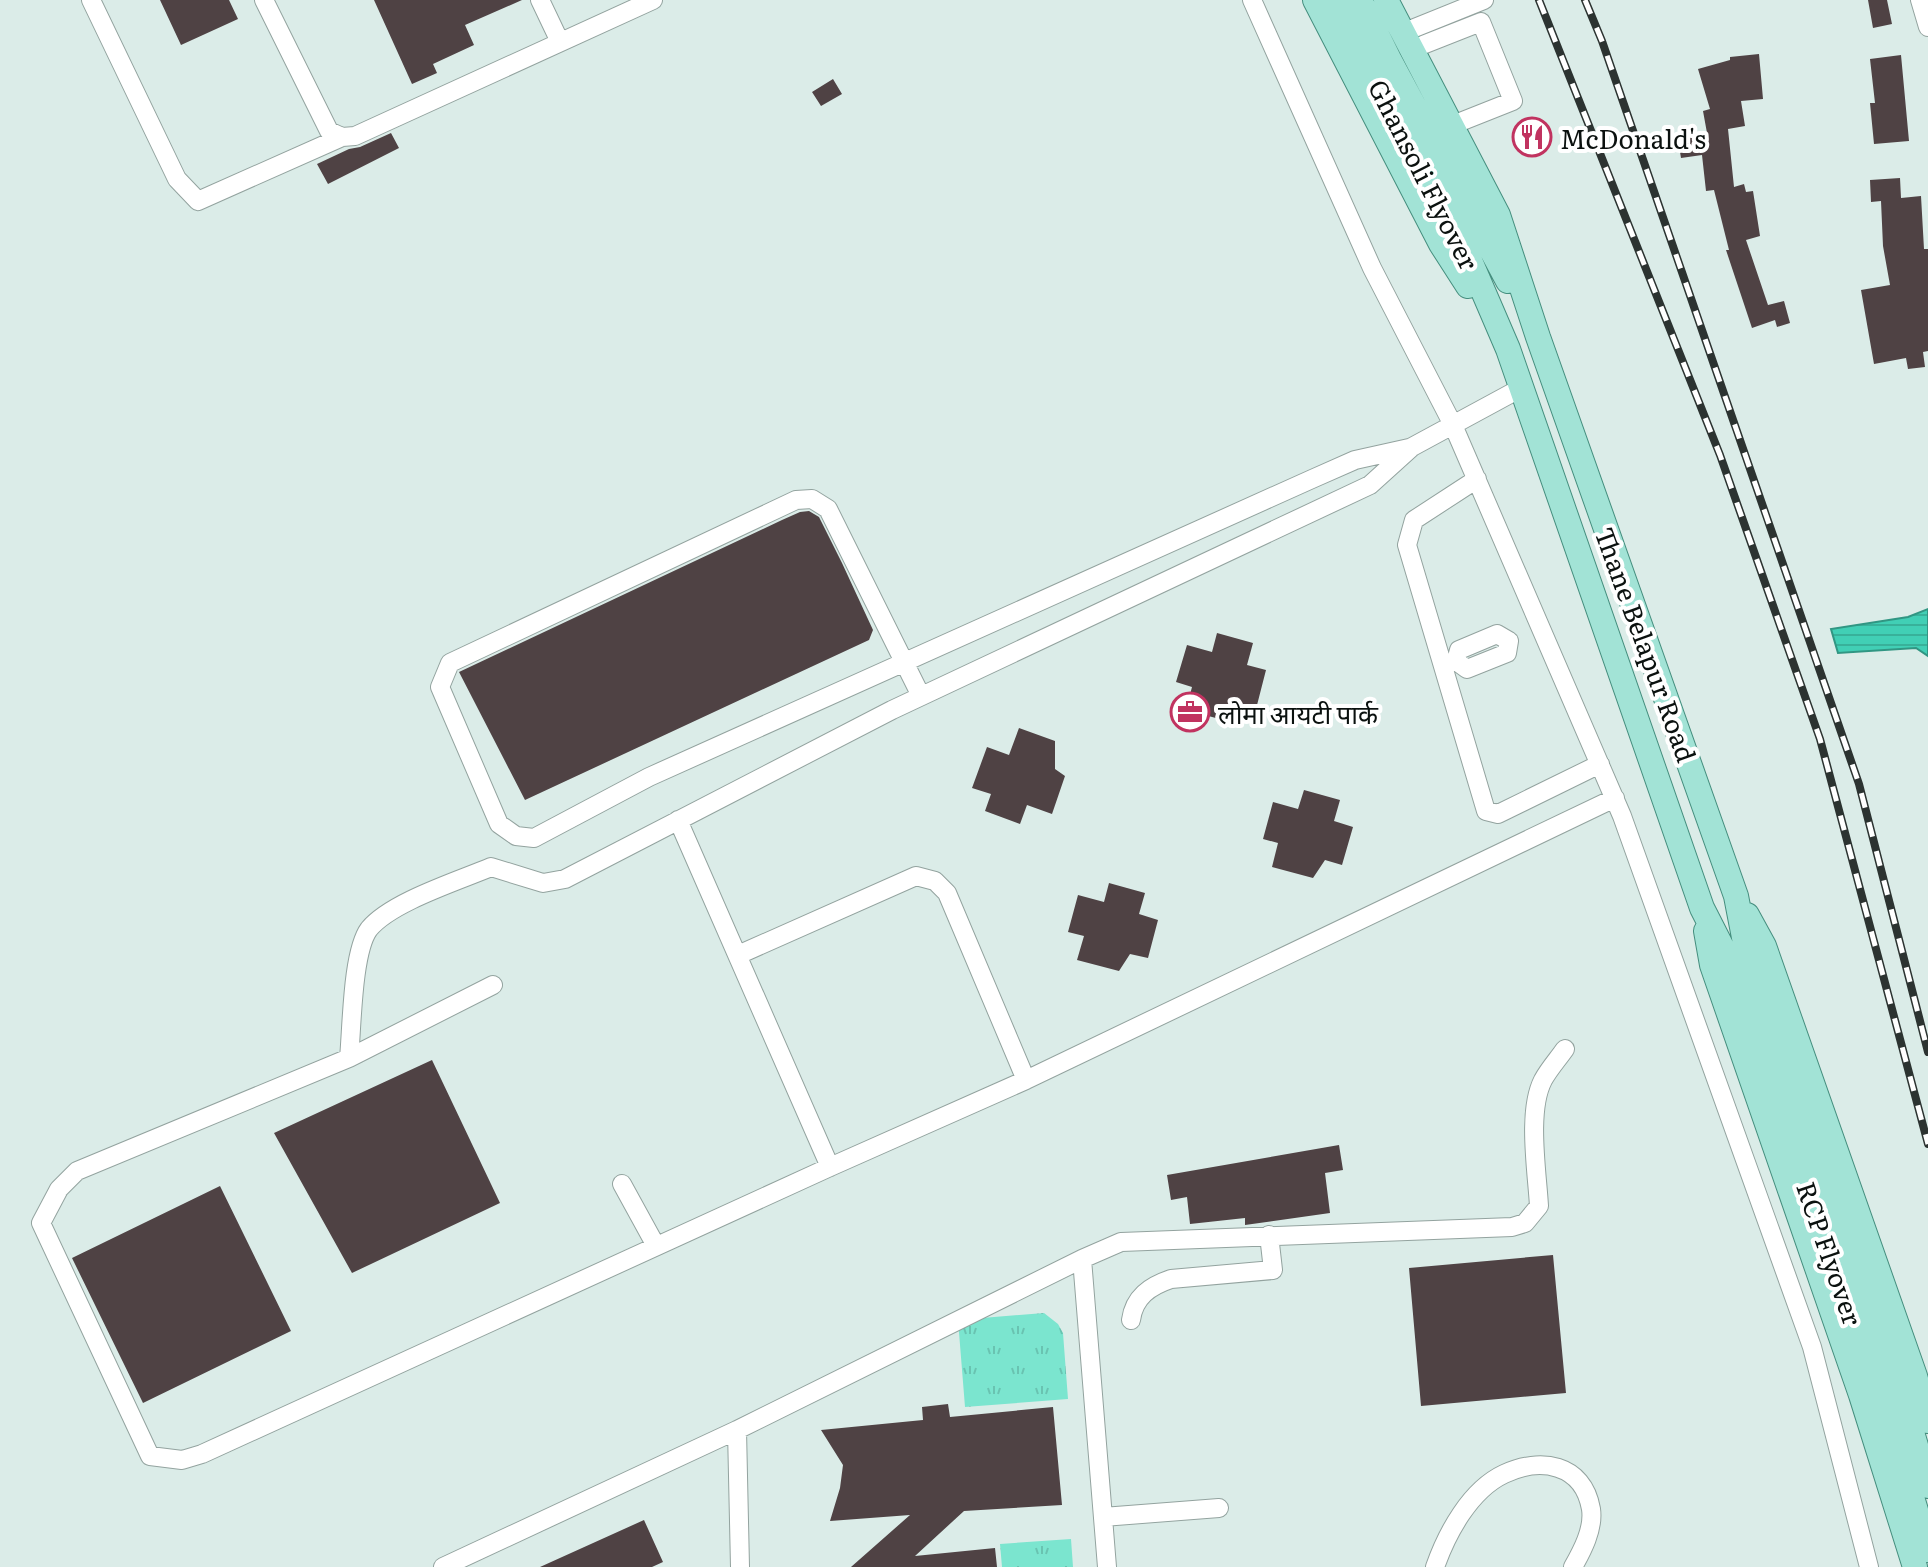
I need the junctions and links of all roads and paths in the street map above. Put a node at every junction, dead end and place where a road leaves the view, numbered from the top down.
1 (91, 0) edge
2 (264, 0) edge
3 (540, 0) edge
4 (653, 0) edge
5 (1252, 0) edge
6 (1315, 0) edge
7 (1338, 0) edge
8 (1360, 0) edge
9 (1386, 0) edge
10 (1484, 0) edge
11 (1920, 0) edge
12 (1928, 27) edge
13 (560, 42) junction
14 (1406, 42) junction
15 (1450, 126) junction
16 (342, 137) junction
17 (1468, 230) junction
18 (1538, 337) junction
19 (1508, 349) junction
20 (1521, 388) junction
21 (1453, 425) junction
22 (1412, 447) junction
23 (1477, 479) junction
24 (1541, 628) junction
25 (903, 663) junction
26 (1449, 663) junction
27 (921, 696) junction
28 (1600, 764) junction
29 (1615, 798) junction
30 (678, 820) junction
31 (1736, 896) junction
32 (1702, 908) junction
33 (738, 955) junction
34 (1738, 956) junction
35 (493, 985) dead end
36 (1565, 1049) dead end
37 (349, 1058) junction
38 (1026, 1080) junction
39 (830, 1167) junction
40 (622, 1184) dead end
41 (1269, 1235) junction
42 (656, 1246) junction
43 (1082, 1259) junction
44 (1131, 1320) dead end
45 (1928, 1421) edge
46 (737, 1430) junction
47 (1928, 1486) edge
48 (1219, 1508) dead end
49 (1103, 1517) junction
50 (1928, 1550) edge
51 (482, 1559) edge
52 (443, 1567) edge
53 (740, 1567) edge
54 (1107, 1567) edge
55 (1435, 1567) edge
56 (1573, 1567) edge
57 (1869, 1567) edge
58 (1915, 1567) edge

1 - 16 street
2 - 16 street
3 - 13 street
4 - 13 street
5 - 21 street
6 - 19 main road
7 - 17 main road, Ghansoli Flyover
8 - 17 main road, Ghansoli Flyover
9 - 14 main road
10 - 14 street
11 - 12 street
13 - 16 street
14 - 15 main road
14 - 15 street
15 - 18 main road
17 - 18 main road, Ghansoli Flyover
17 - 19 main road, Ghansoli Flyover
18 - 31 main road, Thane Belapur Road
19 - 20 main road, Thane Belapur Road
20 - 21 street
20 - 32 main road, Thane Belapur Road
21 - 22 street
21 - 23 street
22 - 25 street
22 - 27 street
23 - 24 street
23 - 26 street
24 - 26 street
24 - 28 street
25 - 25 street
25 - 27 street
26 - 28 street
27 - 30 street
28 - 29 street
29 - 38 street
29 - 57 street
30 - 33 street
30 - 37 street
31 - 34 main road, Thane Belapur Road
31 - 45 main road
32 - 34 main road, Thane Belapur Road
32 - 58 main road
33 - 38 street
33 - 39 street
34 - 47 main road, RCP Flyover
34 - 50 main road, RCP Flyover
35 - 37 street
36 - 41 street
37 - 42 street
38 - 39 street
39 - 42 street
40 - 42 street
41 - 43 street
41 - 44 street
43 - 46 street
43 - 49 street
46 - 51 street
46 - 53 street
48 - 49 street
49 - 54 street
51 - 52 street
55 - 56 street

